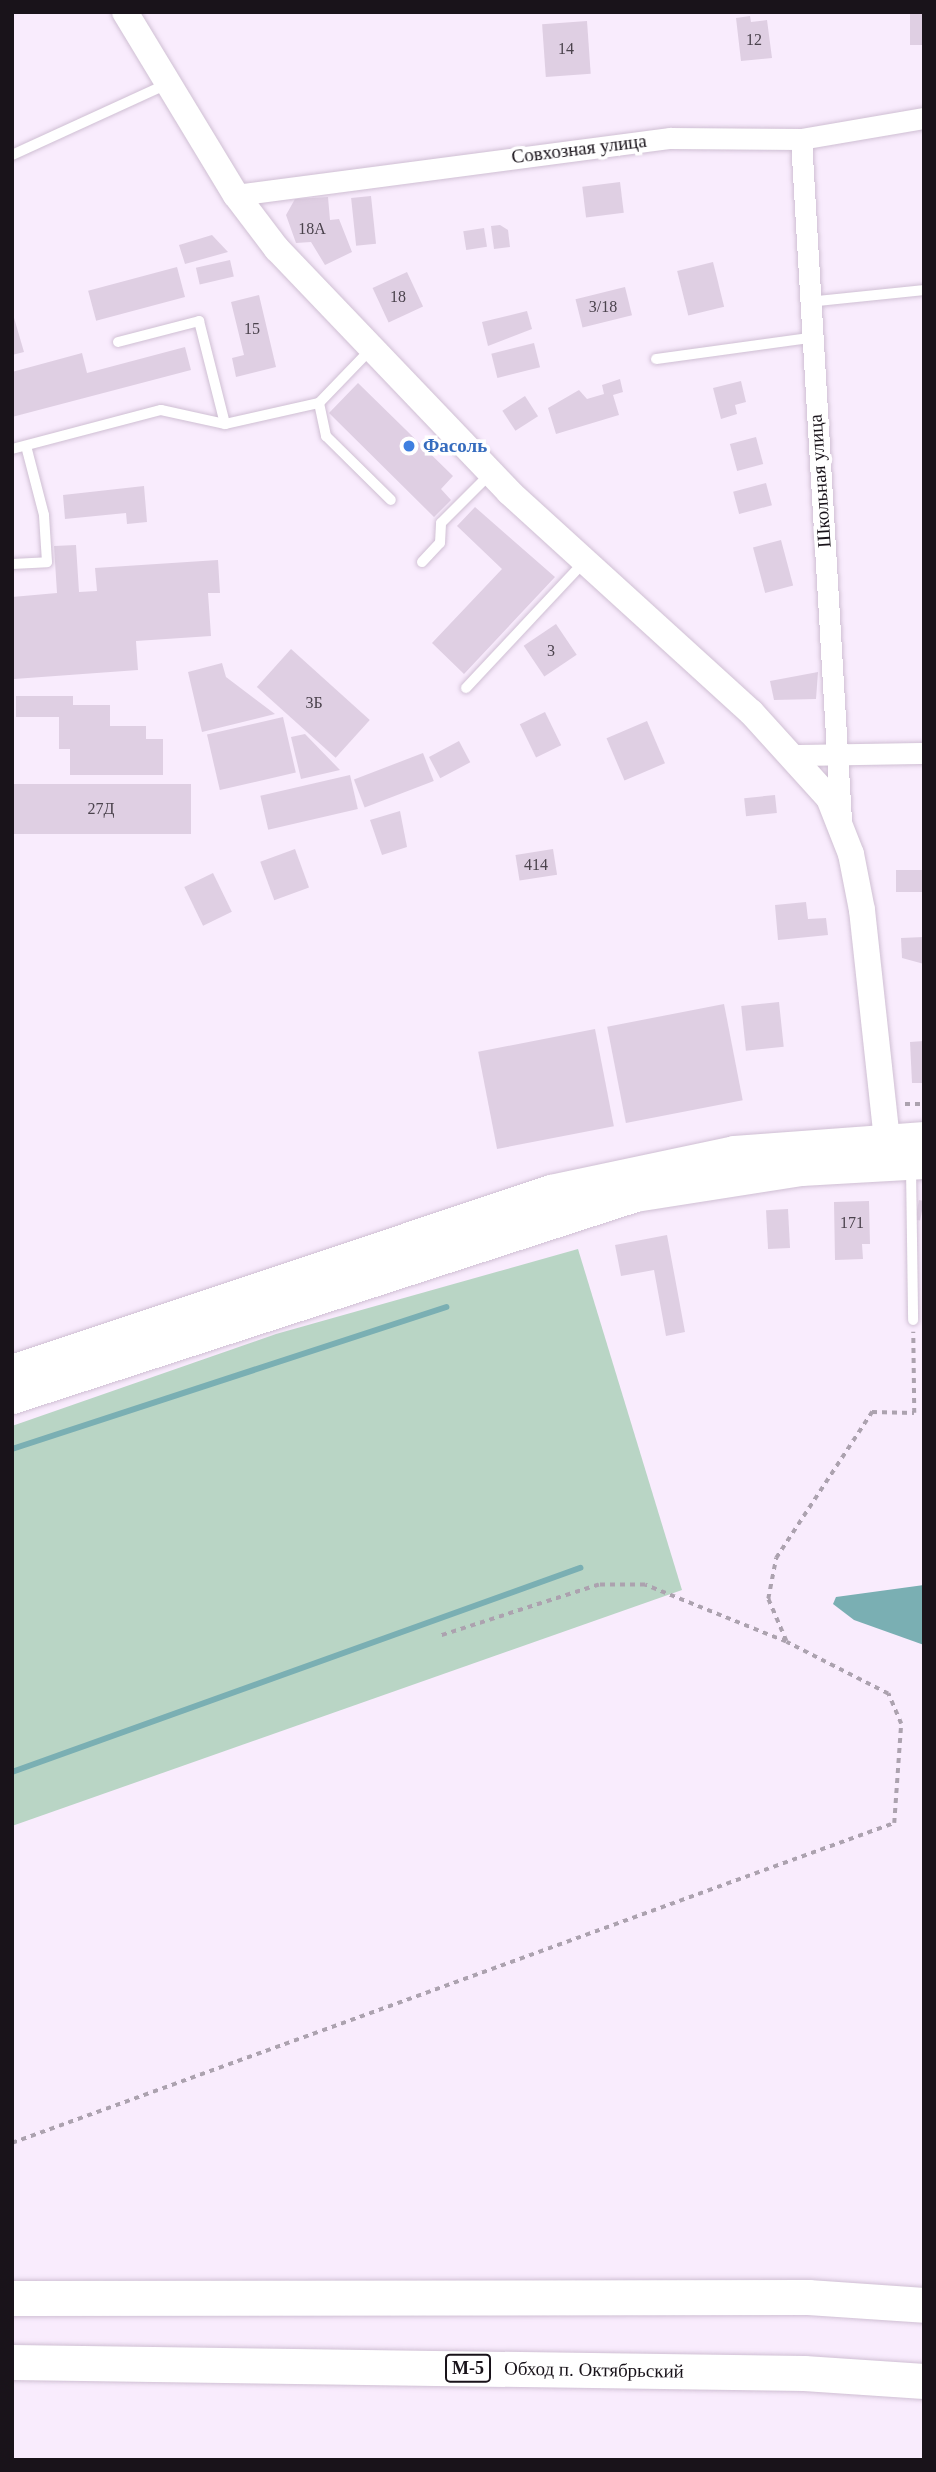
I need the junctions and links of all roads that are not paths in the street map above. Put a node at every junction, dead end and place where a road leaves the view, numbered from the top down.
1 (125, 12) edge
2 (167, 84) junction
3 (924, 118) edge
4 (801, 139) junction
5 (12, 155) edge
6 (236, 195) junction
7 (924, 290) edge
8 (807, 302) junction
9 (810, 338) junction
10 (118, 342) dead end
11 (370, 350) junction
12 (656, 359) dead end
13 (319, 403) junction
14 (225, 424) junction
15 (26, 446) junction
16 (12, 449) edge
17 (490, 474) junction
18 (391, 500) dead end
19 (585, 561) junction
20 (422, 562) dead end
21 (12, 564) edge
22 (466, 688) dead end
23 (924, 753) edge
24 (795, 755) junction
25 (841, 755) junction
26 (841, 823) junction
27 (907, 1152) edge
28 (912, 1320) road end
29 (12, 1371) edge
30 (12, 1398) edge
31 (12, 2298) edge
32 (924, 2305) edge
33 (12, 2362) edge
34 (924, 2381) edge

1 - 2 street
2 - 5 lane
2 - 6 street
3 - 4 street, Совхозная улица
4 - 6 street, Совхозная улица
4 - 8 street, Школьная улица
6 - 11 street
7 - 8 lane
8 - 9 street, Школьная улица
9 - 12 lane
9 - 25 street, Школьная улица
10 - 14 lane
11 - 13 lane
11 - 17 street
13 - 14 lane
13 - 18 lane
14 - 15 lane
15 - 16 lane
15 - 21 lane
17 - 19 street
17 - 20 lane
19 - 22 lane
19 - 24 street
23 - 25 street
24 - 25 street
24 - 26 street
25 - 26 street, Школьная улица
26 - 27 street
27 - 28 lane
27 - 29 main road
27 - 30 main road
31 - 32 highway
33 - 34 highway, Обход п. Октябрьский / М-5

